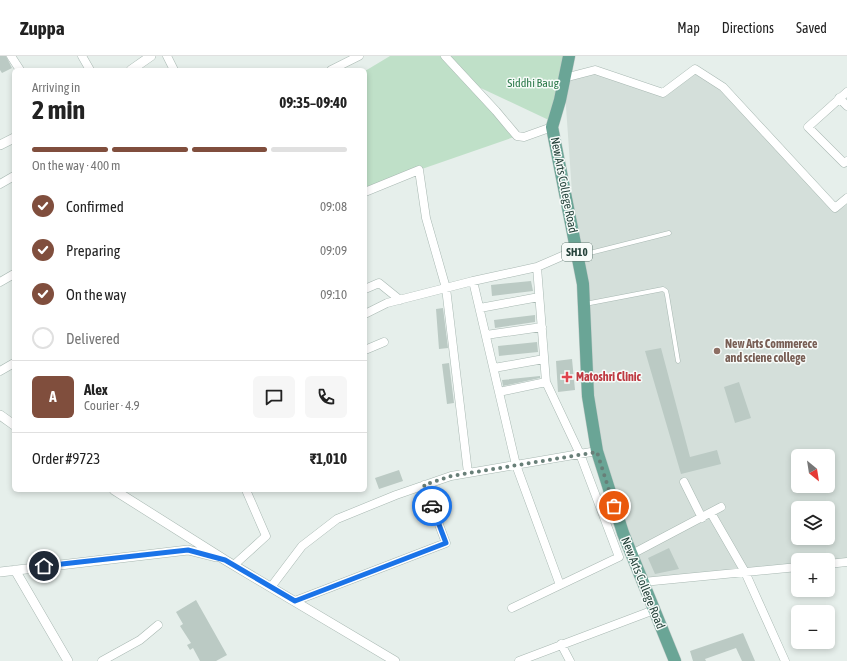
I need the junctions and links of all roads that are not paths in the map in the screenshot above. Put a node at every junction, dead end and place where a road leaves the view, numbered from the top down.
1 (11, 56) edge
2 (82, 56) edge
3 (152, 56) edge
4 (167, 56) edge
5 (359, 56) edge
6 (445, 56) edge
7 (569, 56) edge
8 (19, 68) edge
9 (89, 68) edge
10 (134, 68) edge
11 (173, 68) edge
12 (335, 68) edge
13 (564, 78) junction
14 (847, 92) edge
15 (839, 98) junction
16 (847, 106) edge
17 (552, 127) junction
18 (12, 139) edge
19 (0, 145) edge
20 (847, 161) edge
21 (12, 177) edge
22 (0, 184) edge
23 (367, 191) edge
24 (847, 198) edge
25 (668, 233) dead end
26 (577, 253) junction
27 (537, 267) junction
28 (12, 275) edge
29 (473, 281) junction
30 (0, 282) edge
31 (367, 288) edge
32 (446, 288) junction
33 (539, 297) junction
34 (400, 300) junction
35 (584, 304) junction
36 (480, 308) junction
37 (367, 313) edge
38 (542, 327) junction
39 (486, 335) junction
40 (384, 342) dead end
41 (367, 349) edge
42 (544, 359) junction
43 (678, 361) dead end
44 (12, 364) edge
45 (494, 368) junction
46 (0, 371) edge
47 (546, 382) junction
48 (499, 392) junction
49 (0, 415) edge
50 (12, 424) edge
51 (597, 452) junction
52 (580, 454) junction
53 (516, 465) junction
54 (468, 473) junction
55 (684, 482) dead end
56 (424, 485) junction
57 (117, 492) edge
58 (247, 492) edge
59 (721, 507) dead end
60 (711, 512) junction
61 (702, 518) junction
62 (632, 554) junction
63 (229, 562) junction
64 (847, 562) edge
65 (835, 563) edge
66 (791, 568) edge
67 (15, 570) junction
68 (0, 572) edge
69 (745, 572) junction
70 (643, 582) junction
71 (560, 585) junction
72 (271, 587) junction
73 (295, 601) junction
74 (512, 608) dead end
75 (654, 610) junction
76 (158, 625) dead end
77 (561, 644) junction
78 (673, 660) edge
79 (68, 661) edge
80 (102, 661) edge
81 (395, 661) edge
82 (519, 661) edge
83 (570, 661) edge
84 (785, 661) edge

1 - 8 street
2 - 9 street
3 - 10 street
4 - 11 street
5 - 12 street
6 - 17 street
7 - 13 main road, New Arts College Road / SH10
13 - 17 main road, New Arts College Road / SH10
13 - 24 street
14 - 15 street
15 - 16 street
15 - 20 street
17 - 26 main road, New Arts College Road / SH10
18 - 19 street
21 - 22 street
23 - 32 street
25 - 26 lane
26 - 27 street
26 - 35 main road, New Arts College Road / SH10
27 - 29 street
27 - 33 street
28 - 30 street
29 - 32 street
29 - 36 street
31 - 34 street
32 - 34 street
32 - 54 street
33 - 36 street
33 - 38 street
34 - 37 street
35 - 43 lane
35 - 51 main road, New Arts College Road / SH10
36 - 39 street
38 - 39 street
38 - 42 street
39 - 45 street
40 - 41 street
42 - 45 street
42 - 47 street
44 - 46 street
45 - 48 street
47 - 48 street
47 - 52 street
48 - 53 street
49 - 50 street
51 - 52 street
51 - 62 main road, New Arts College Road / SH10
52 - 53 street
52 - 71 street
53 - 54 street
53 - 71 street
54 - 56 street
55 - 61 street
56 - 72 street
56 - 73 street
57 - 63 street
58 - 63 street
59 - 60 street
60 - 61 street
60 - 69 street
61 - 62 street
62 - 70 main road, New Arts College Road / SH10
63 - 67 street
63 - 72 street
64 - 65 street
66 - 69 street
67 - 68 street
67 - 79 street
69 - 70 street
69 - 84 street
70 - 75 main road, New Arts College Road / SH10
71 - 74 street
72 - 73 street
73 - 81 street
75 - 77 street
75 - 78 main road, New Arts College Road / SH10
76 - 80 street
77 - 82 street
77 - 83 street

